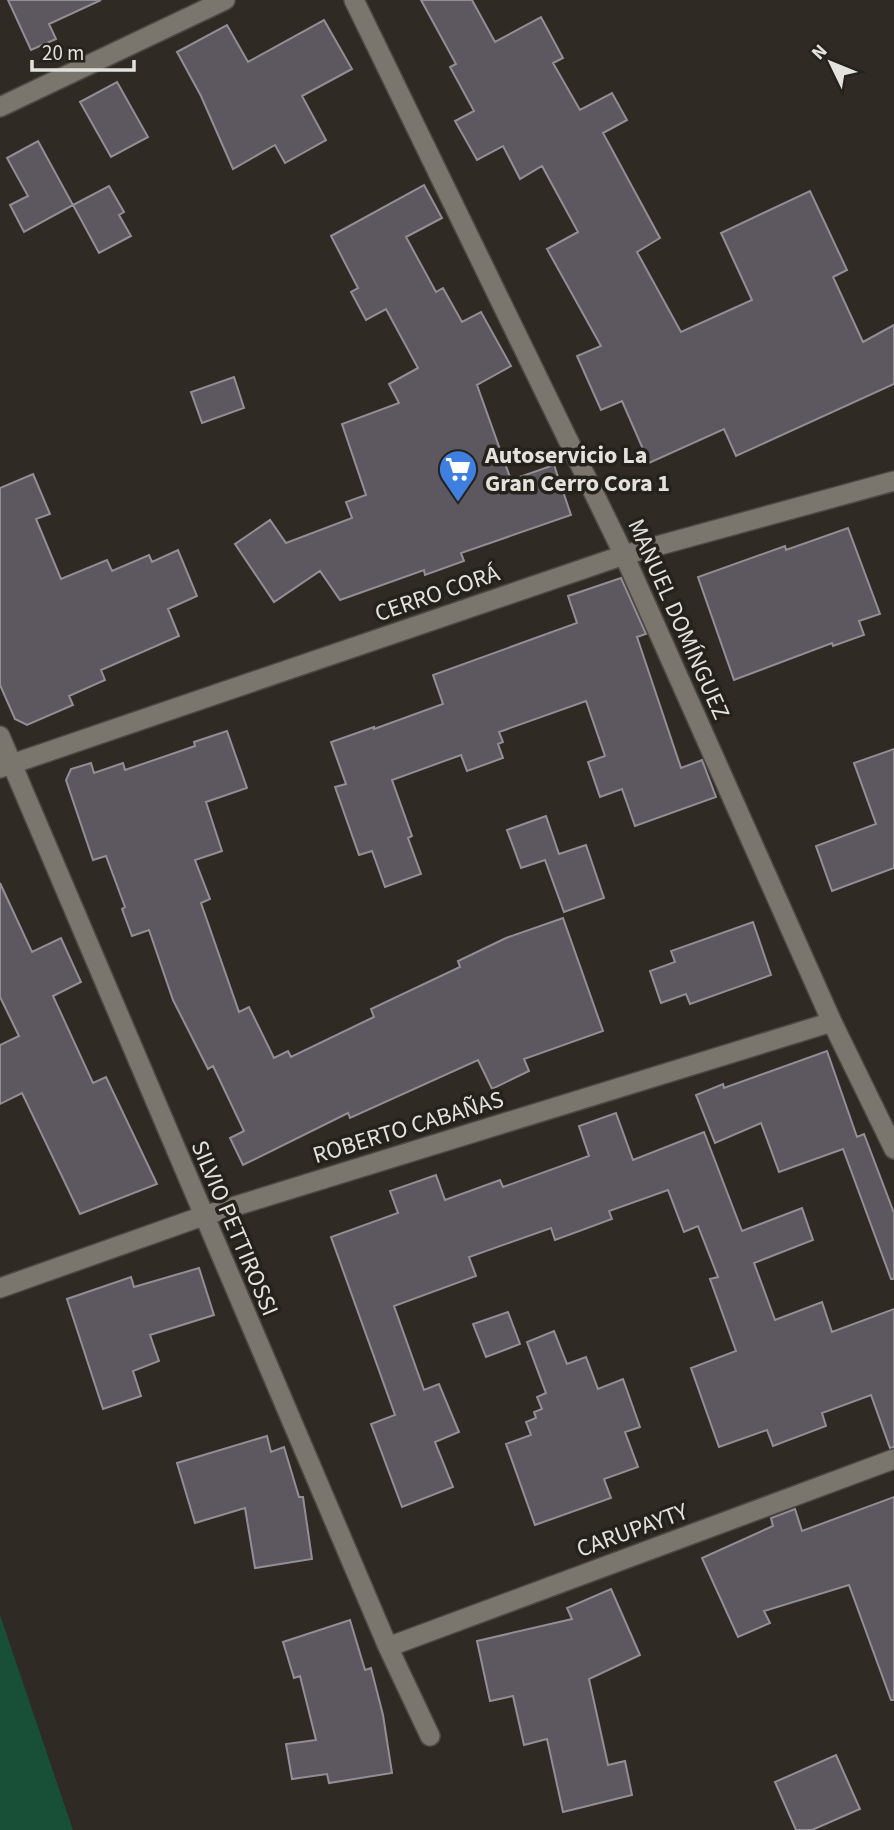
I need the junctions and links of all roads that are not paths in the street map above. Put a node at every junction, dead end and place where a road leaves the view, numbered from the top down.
1 (225, 0) edge
2 (354, 0) edge
3 (0, 107) edge
4 (894, 481) edge
5 (624, 555) junction
6 (0, 736) edge
7 (6, 765) edge
8 (832, 1022) junction
9 (894, 1149) edge
10 (203, 1216) junction
11 (0, 1288) edge
12 (894, 1460) edge
13 (388, 1647) junction
14 (430, 1736) dead end

1 - 3 street
2 - 5 street, MANUEL DOMÍNGUEZ
4 - 5 street, CERRO CORÁ
5 - 7 street, CERRO CORÁ
5 - 8 street, MANUEL DOMÍNGUEZ
6 - 7 street, SILVIO PETTIROSSI
7 - 10 street, SILVIO PETTIROSSI
8 - 9 street, MANUEL DOMÍNGUEZ
8 - 10 street, ROBERTO CABAÑAS
10 - 11 street, ROBERTO CABAÑAS
10 - 13 street, SILVIO PETTIROSSI
12 - 13 street, CARUPAYTY
13 - 14 street, SILVIO PETTIROSSI

